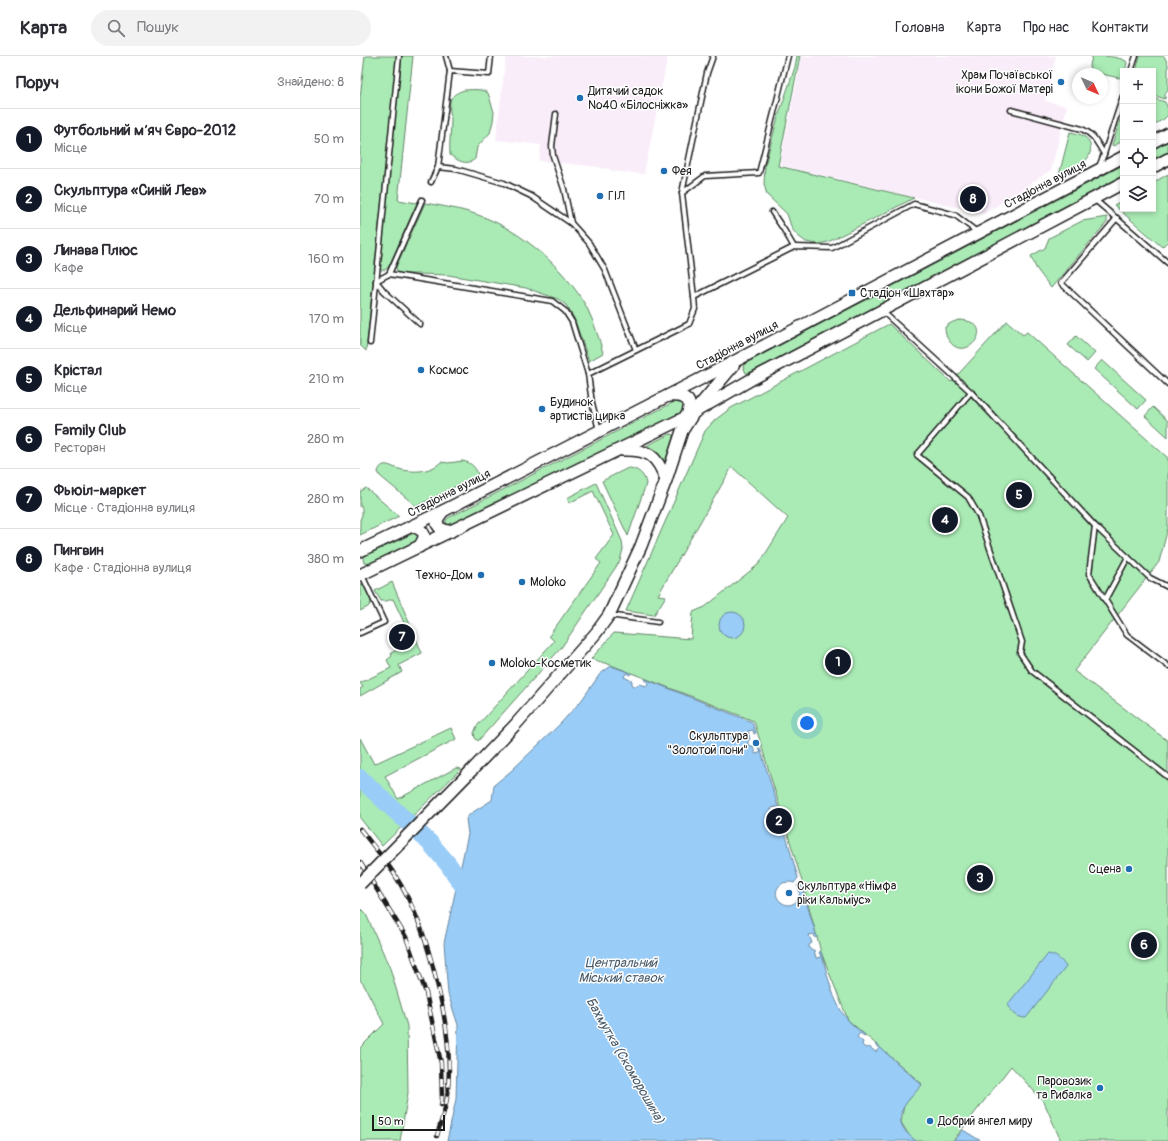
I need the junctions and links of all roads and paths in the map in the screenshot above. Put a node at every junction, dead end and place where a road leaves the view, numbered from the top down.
1 (399, 56) edge
2 (446, 56) edge
3 (491, 56) edge
4 (713, 56) edge
5 (788, 56) edge
6 (1136, 56) edge
7 (1132, 68) edge
8 (450, 71) junction
9 (1120, 104) edge
10 (1010, 110) dead end
11 (556, 114) dead end
12 (1168, 134) edge
13 (1156, 140) edge
14 (1104, 154) junction
15 (1120, 159) edge
16 (1168, 159) edge
17 (1156, 165) edge
18 (438, 167) junction
19 (1097, 171) junction
20 (431, 182) dead end
21 (1120, 185) edge
22 (682, 193) junction
23 (1094, 198) junction
24 (422, 200) dead end
25 (772, 212) dead end
26 (1117, 218) junction
27 (571, 223) junction
28 (979, 234) junction
29 (794, 247) junction
30 (1168, 263) edge
31 (389, 274) junction
32 (376, 281) junction
33 (694, 297) junction
34 (882, 310) junction
35 (420, 324) dead end
36 (370, 343) dead end
37 (636, 350) junction
38 (737, 361) junction
39 (588, 374) junction
40 (1168, 384) edge
41 (971, 392) junction
42 (667, 396) junction
43 (690, 414) junction
44 (599, 431) junction
45 (618, 450) junction
46 (666, 480) junction
47 (443, 511) junction
48 (412, 526) junction
49 (1095, 526) junction
50 (450, 532) junction
51 (419, 547) junction
52 (360, 551) edge
53 (1128, 557) junction
54 (360, 574) edge
55 (1168, 587) edge
56 (1105, 600) junction
57 (609, 615) junction
58 (658, 622) dead end
59 (360, 633) edge
60 (1168, 666) edge
61 (1168, 777) edge
62 (360, 884) edge

1 - 32 lane
2 - 8 lane
3 - 8 lane
4 - 22 lane
5 - 22 lane
6 - 7 lane
8 - 18 lane
9 - 14 lane
10 - 14 lane
11 - 27 lane
12 - 13 street
14 - 19 lane
15 - 19 street, Стадіонна вулиця
16 - 17 street
18 - 20 lane
18 - 27 lane
19 - 28 street, Стадіонна вулиця
21 - 23 street
22 - 33 lane
23 - 26 lane
23 - 34 street
24 - 31 lane
25 - 29 lane
26 - 30 lane
26 - 40 lane
27 - 37 lane
28 - 29 lane
28 - 38 street, Стадіонна вулиця
29 - 33 lane
31 - 32 lane
31 - 39 lane
32 - 35 lane
32 - 36 lane
33 - 37 lane
34 - 41 lane
34 - 43 street
37 - 39 lane
38 - 42 street, Стадіонна вулиця
38 - 43 street
39 - 44 lane
41 - 49 lane
41 - 61 lane
42 - 43 street
42 - 44 street, Стадіонна вулиця
43 - 45 street
43 - 46 street
44 - 47 street, Стадіонна вулиця
45 - 46 street
45 - 50 street
46 - 57 street
47 - 48 street, Стадіонна вулиця
47 - 50 street
48 - 51 street
48 - 52 street, Стадіонна вулиця
49 - 53 lane
49 - 56 lane
50 - 51 street
51 - 54 street
53 - 55 lane
53 - 56 lane
54 - 59 lane
56 - 60 lane
57 - 58 lane
57 - 62 street, bridge

